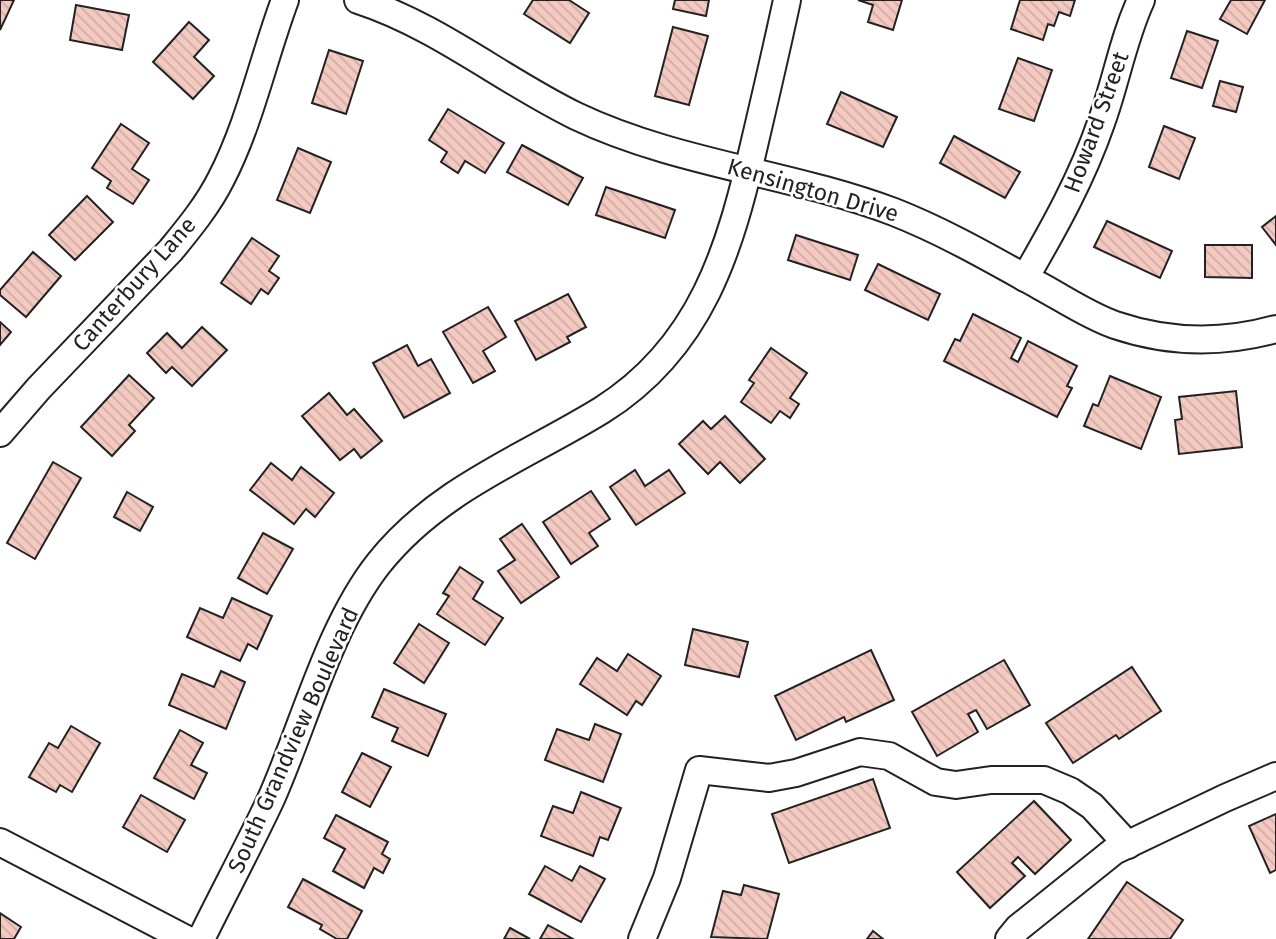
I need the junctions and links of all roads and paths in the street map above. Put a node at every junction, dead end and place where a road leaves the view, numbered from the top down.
1 (285, 0) edge
2 (358, 0) edge
3 (788, 0) edge
4 (1141, 0) edge
5 (748, 169) junction
6 (1025, 278) junction
7 (1276, 329) edge
8 (0, 433) edge
9 (1276, 776) edge
10 (0, 842) edge
11 (1128, 845) junction
12 (186, 939) edge
13 (201, 939) edge
14 (642, 939) edge
15 (1009, 939) edge

1 - 8 street, Canterbury Lane
2 - 5 street, Kensington Drive
3 - 5 street, South Grandview Boulevard
4 - 6 street, Howard Street
5 - 6 street, Kensington Drive
5 - 13 street, South Grandview Boulevard
6 - 7 street, Kensington Drive
9 - 11 street
10 - 12 street
11 - 14 street
11 - 15 street

